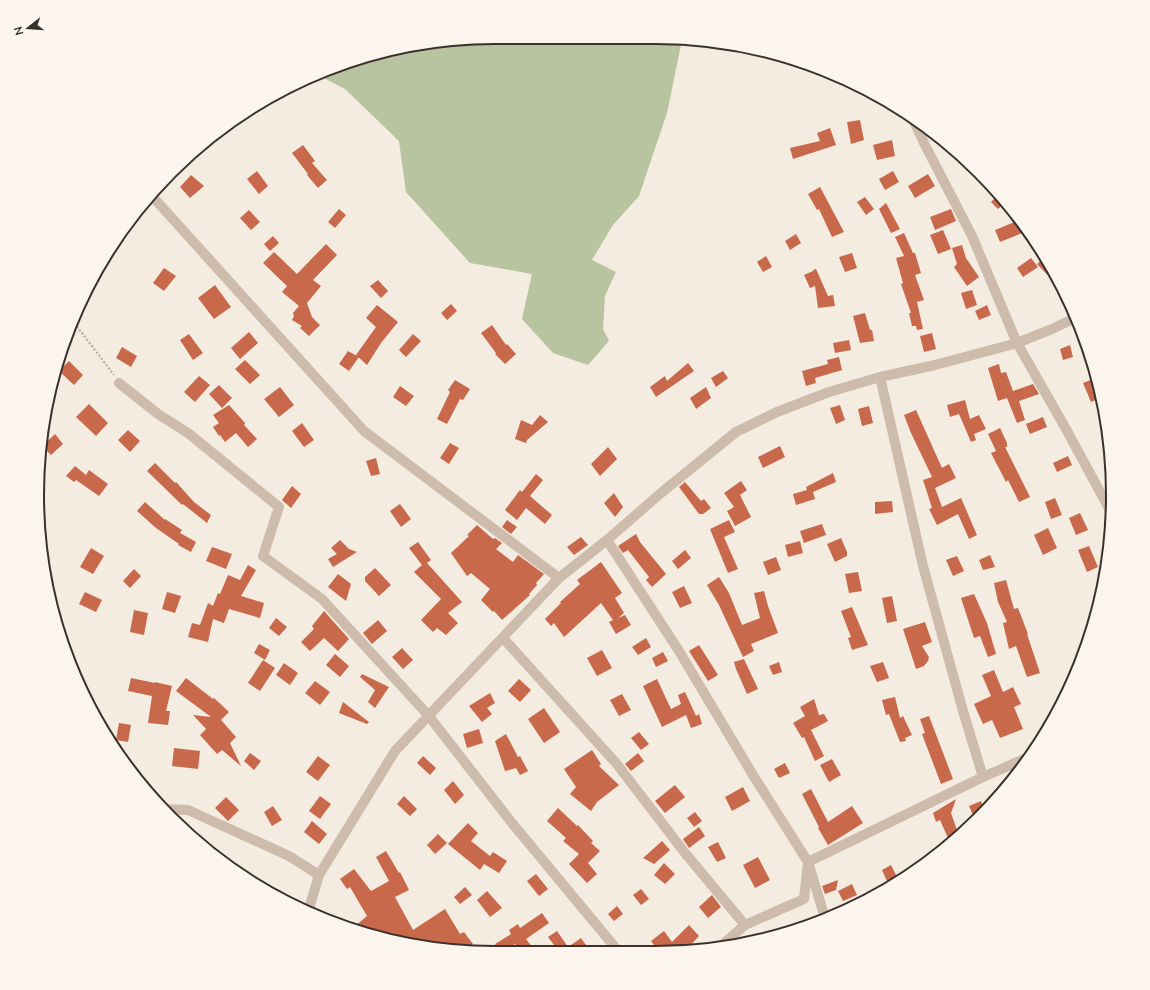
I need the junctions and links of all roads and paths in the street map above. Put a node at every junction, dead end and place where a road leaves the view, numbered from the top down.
1 (917, 128) edge
2 (155, 199) edge
3 (1071, 320) edge
4 (77, 326) edge
5 (1017, 343) junction
6 (880, 377) junction
7 (119, 383) joint
8 (1106, 502) edge
9 (606, 540) junction
10 (560, 578) junction
11 (503, 638) junction
12 (428, 715) junction
13 (1020, 760) edge
14 (983, 777) junction
15 (172, 809) edge
16 (808, 862) junction
17 (319, 875) junction
18 (310, 906) edge
19 (824, 913) edge
20 (745, 925) junction
21 (728, 940) edge
22 (614, 946) edge

1 - 5 street
2 - 10 street
3 - 5 street
4 - 7 path
5 - 6 street
5 - 8 street
6 - 9 street
6 - 14 street
7 - 12 street
9 - 10 street
9 - 16 street
10 - 11 street
11 - 12 street
11 - 20 street
12 - 17 street
12 - 22 street
13 - 14 street
14 - 16 street
15 - 17 street
16 - 19 street
16 - 20 street
17 - 18 street
20 - 21 street

